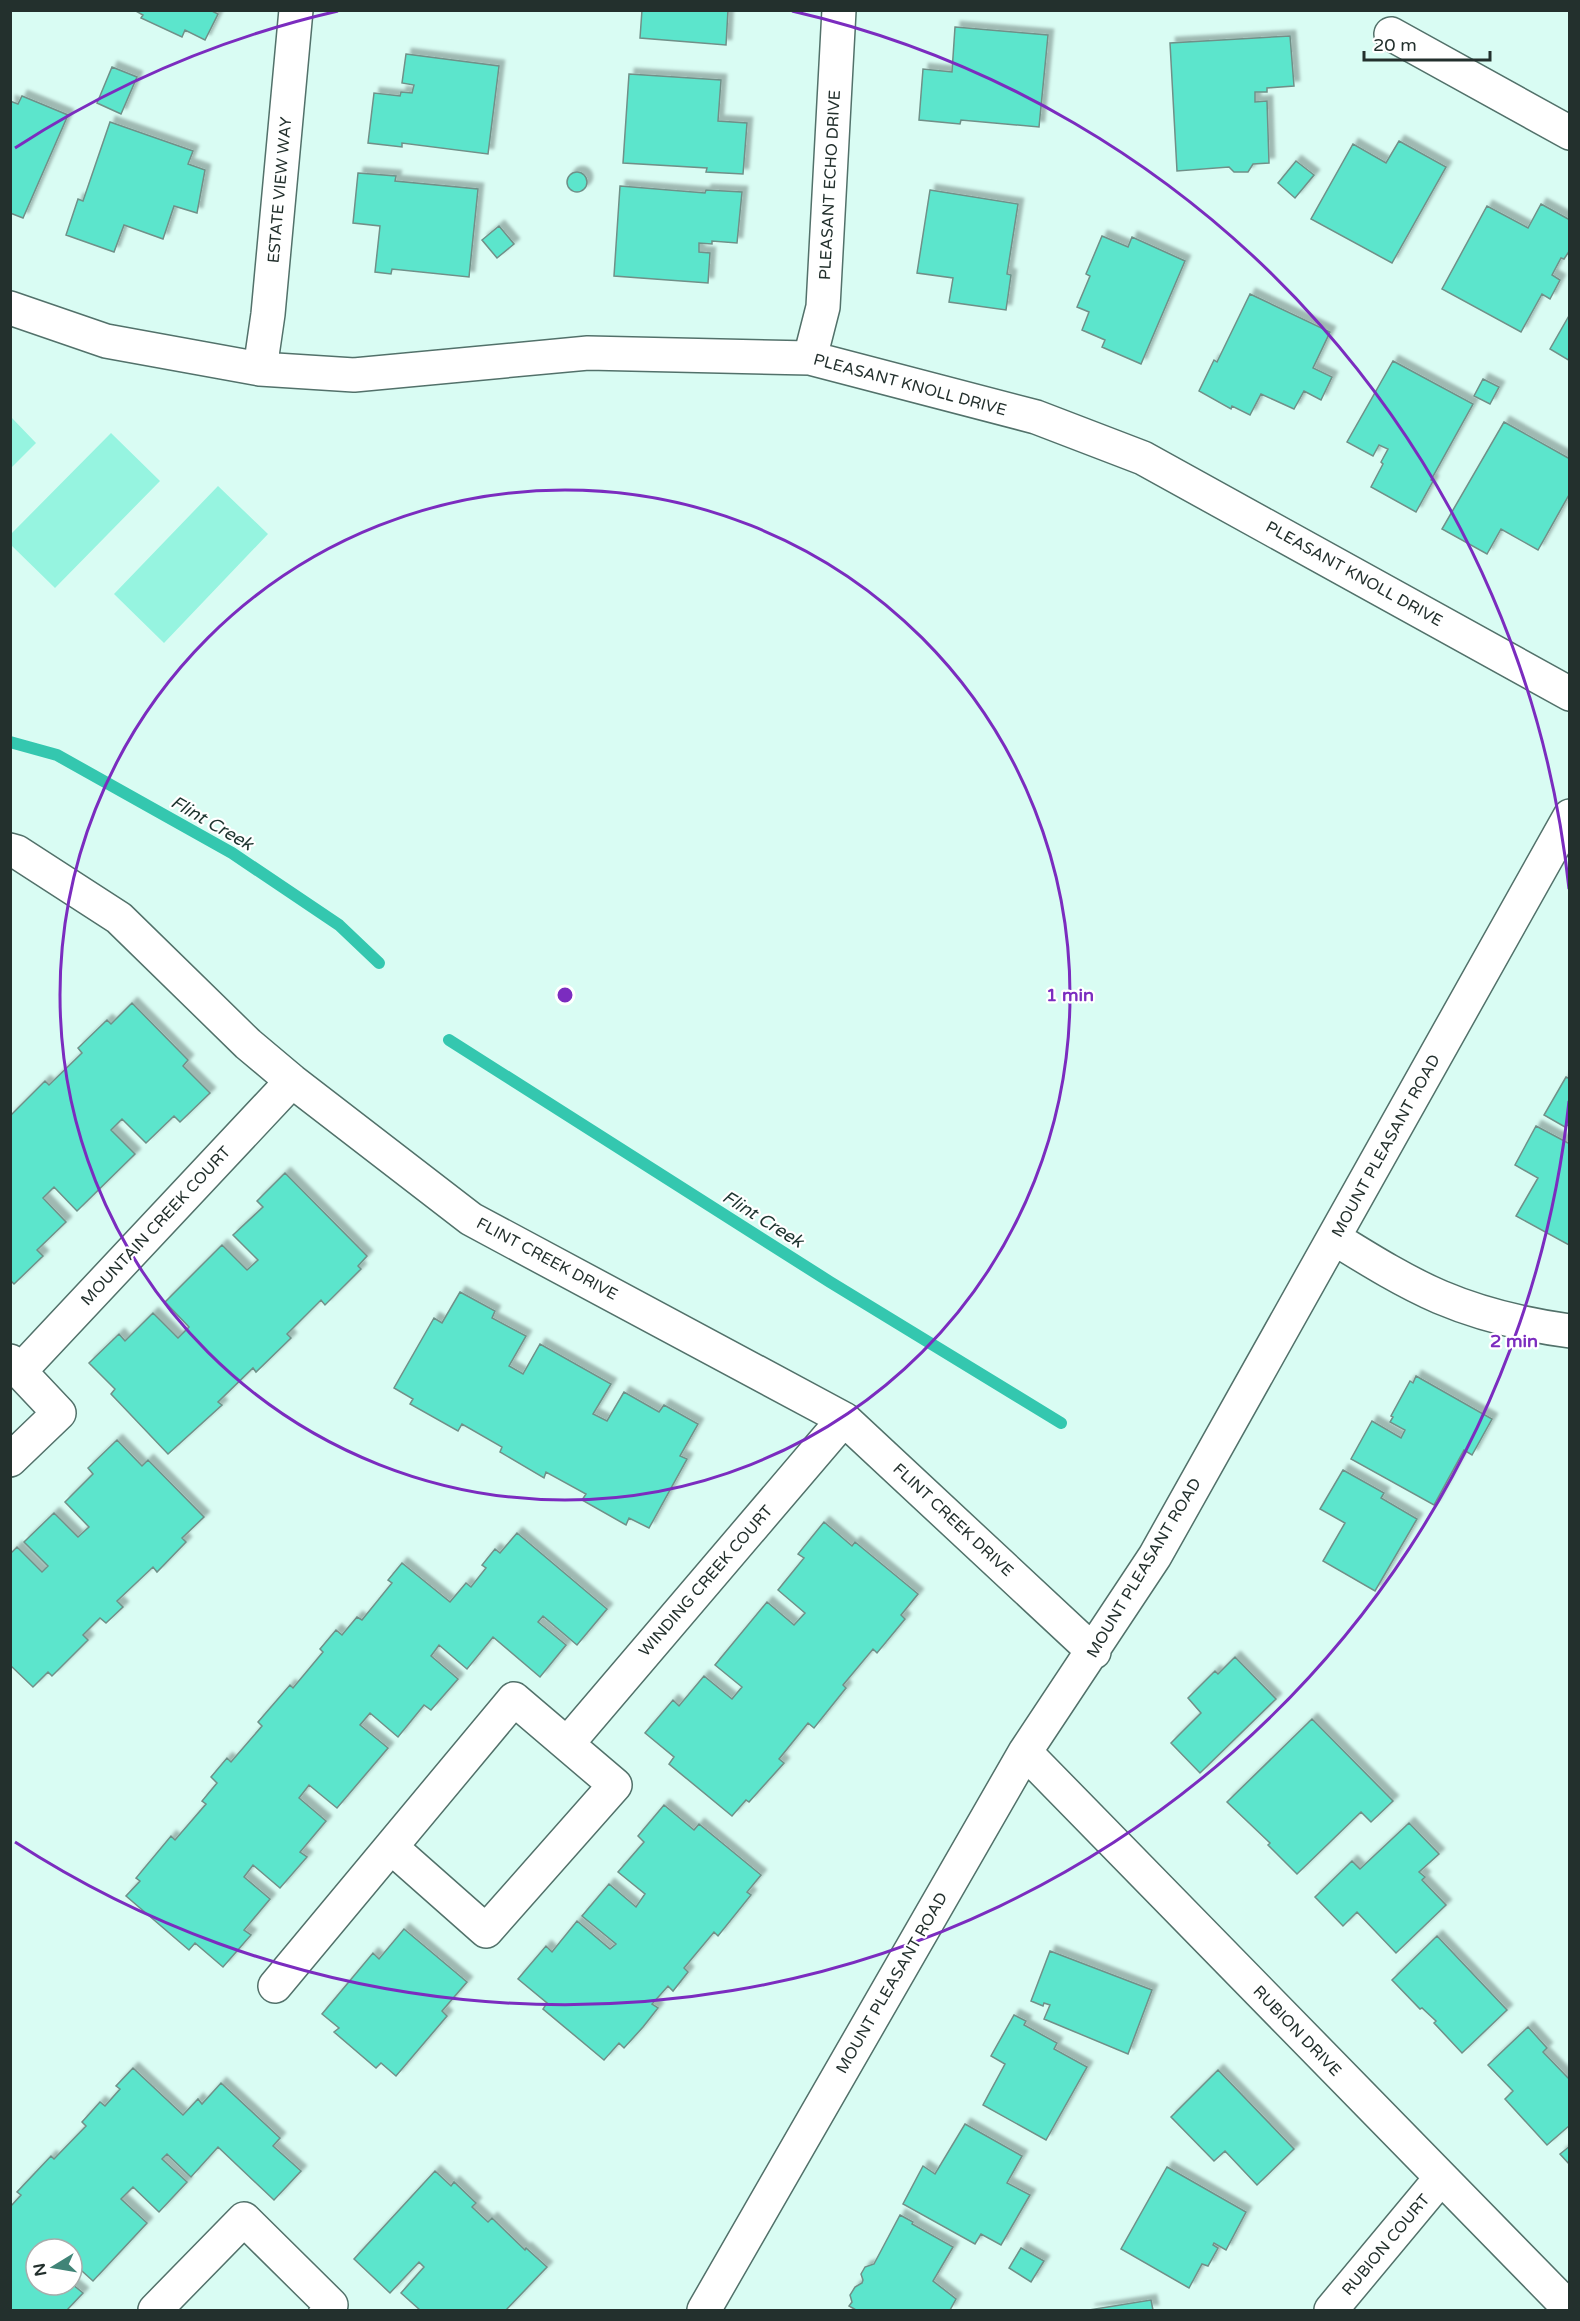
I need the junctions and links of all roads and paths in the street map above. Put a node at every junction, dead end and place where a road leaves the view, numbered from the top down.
1 (296, 10) edge
2 (839, 10) edge
3 (1391, 34) dead end
4 (1569, 133) edge
5 (10, 308) edge
6 (810, 358) junction
7 (260, 369) junction
8 (1569, 694) edge
9 (1569, 816) edge
10 (10, 850) edge
11 (292, 1081) junction
12 (1334, 1238) junction
13 (1569, 1331) edge
14 (15, 1366) edge
15 (844, 1419) junction
16 (10, 1460) edge
17 (1094, 1652) junction
18 (567, 1744) junction
19 (1025, 1752) junction
20 (391, 1847) junction
21 (276, 1986) dead end
22 (1440, 2179) junction
23 (1569, 2309) edge
24 (155, 2310) edge
25 (326, 2310) edge
26 (704, 2310) edge
27 (1331, 2310) edge

1 - 7 street, ESTATE VIEW WAY
2 - 6 street, PLEASANT ECHO DRIVE
3 - 4 street
5 - 7 street, PLEASANT KNOLL DRIVE
6 - 7 street, PLEASANT KNOLL DRIVE
6 - 8 street, PLEASANT KNOLL DRIVE
9 - 12 street, MOUNT PLEASANT ROAD
10 - 11 street, FLINT CREEK DRIVE
11 - 14 street, MOUNTAIN CREEK COURT
11 - 15 street, FLINT CREEK DRIVE
12 - 13 street
12 - 17 street, MOUNT PLEASANT ROAD
14 - 16 street, MOUNTAIN CREEK COURT
15 - 17 street, FLINT CREEK DRIVE
15 - 18 street, WINDING CREEK COURT
17 - 19 street, MOUNT PLEASANT ROAD
18 - 20 street
18 - 20 street
19 - 22 street, RUBION DRIVE
19 - 26 street, MOUNT PLEASANT ROAD
20 - 21 street
22 - 23 street, RUBION DRIVE
22 - 27 street, RUBION COURT
24 - 25 street

